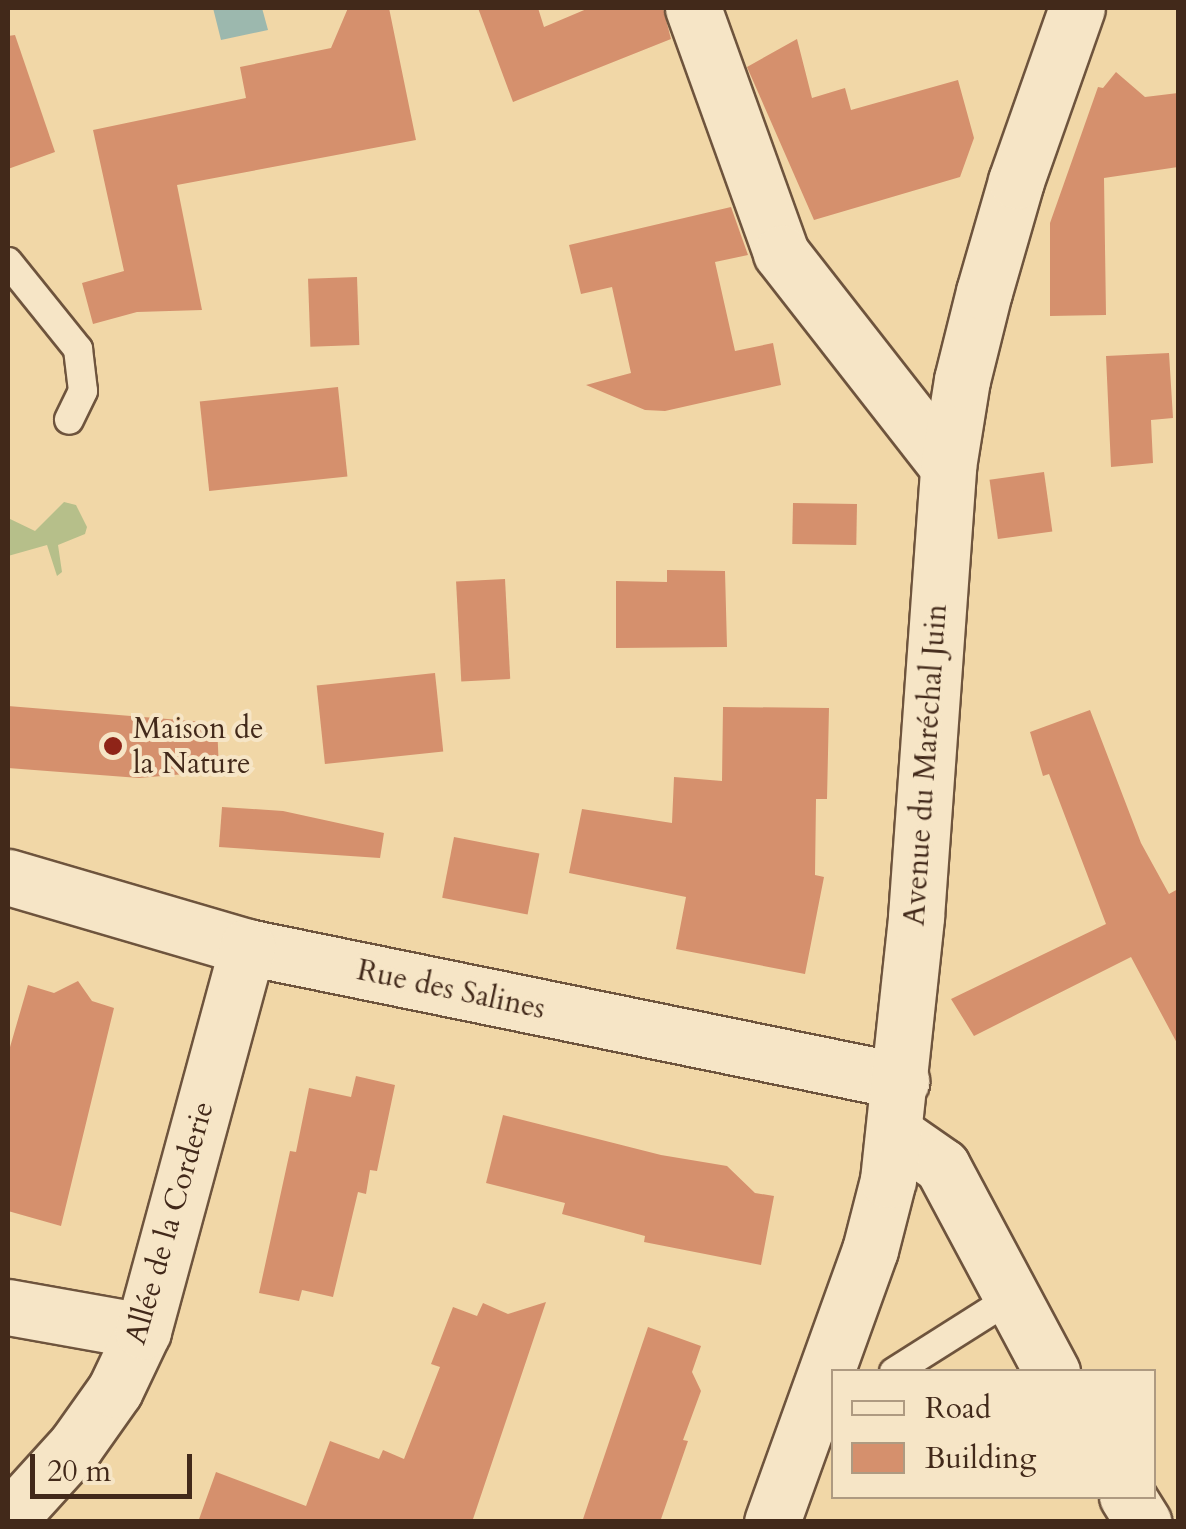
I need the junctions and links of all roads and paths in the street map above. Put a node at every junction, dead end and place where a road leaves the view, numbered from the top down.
1 (693, 8) edge
2 (1077, 8) edge
3 (8, 262) edge
4 (69, 420) dead end
5 (948, 468) junction
6 (8, 877) edge
7 (247, 948) junction
8 (898, 1108) junction
9 (1014, 1296) junction
10 (8, 1307) edge
11 (144, 1331) junction
12 (899, 1369) edge
13 (1050, 1369) edge
14 (1130, 1499) edge
15 (8, 1520) edge
16 (772, 1522) edge
17 (1142, 1522) edge

1 - 5 street
2 - 5 street, Avenue du Maréchal Juin
3 - 4 lane
5 - 8 street, Avenue du Maréchal Juin
6 - 7 street, Rue des Salines
7 - 8 street, Rue des Salines
7 - 11 street, Allée de la Corderie
8 - 9 street
8 - 16 street, Avenue du Maréchal Juin
9 - 12 lane
9 - 13 street
10 - 11 street
11 - 15 street, Allée de la Corderie
14 - 17 street

